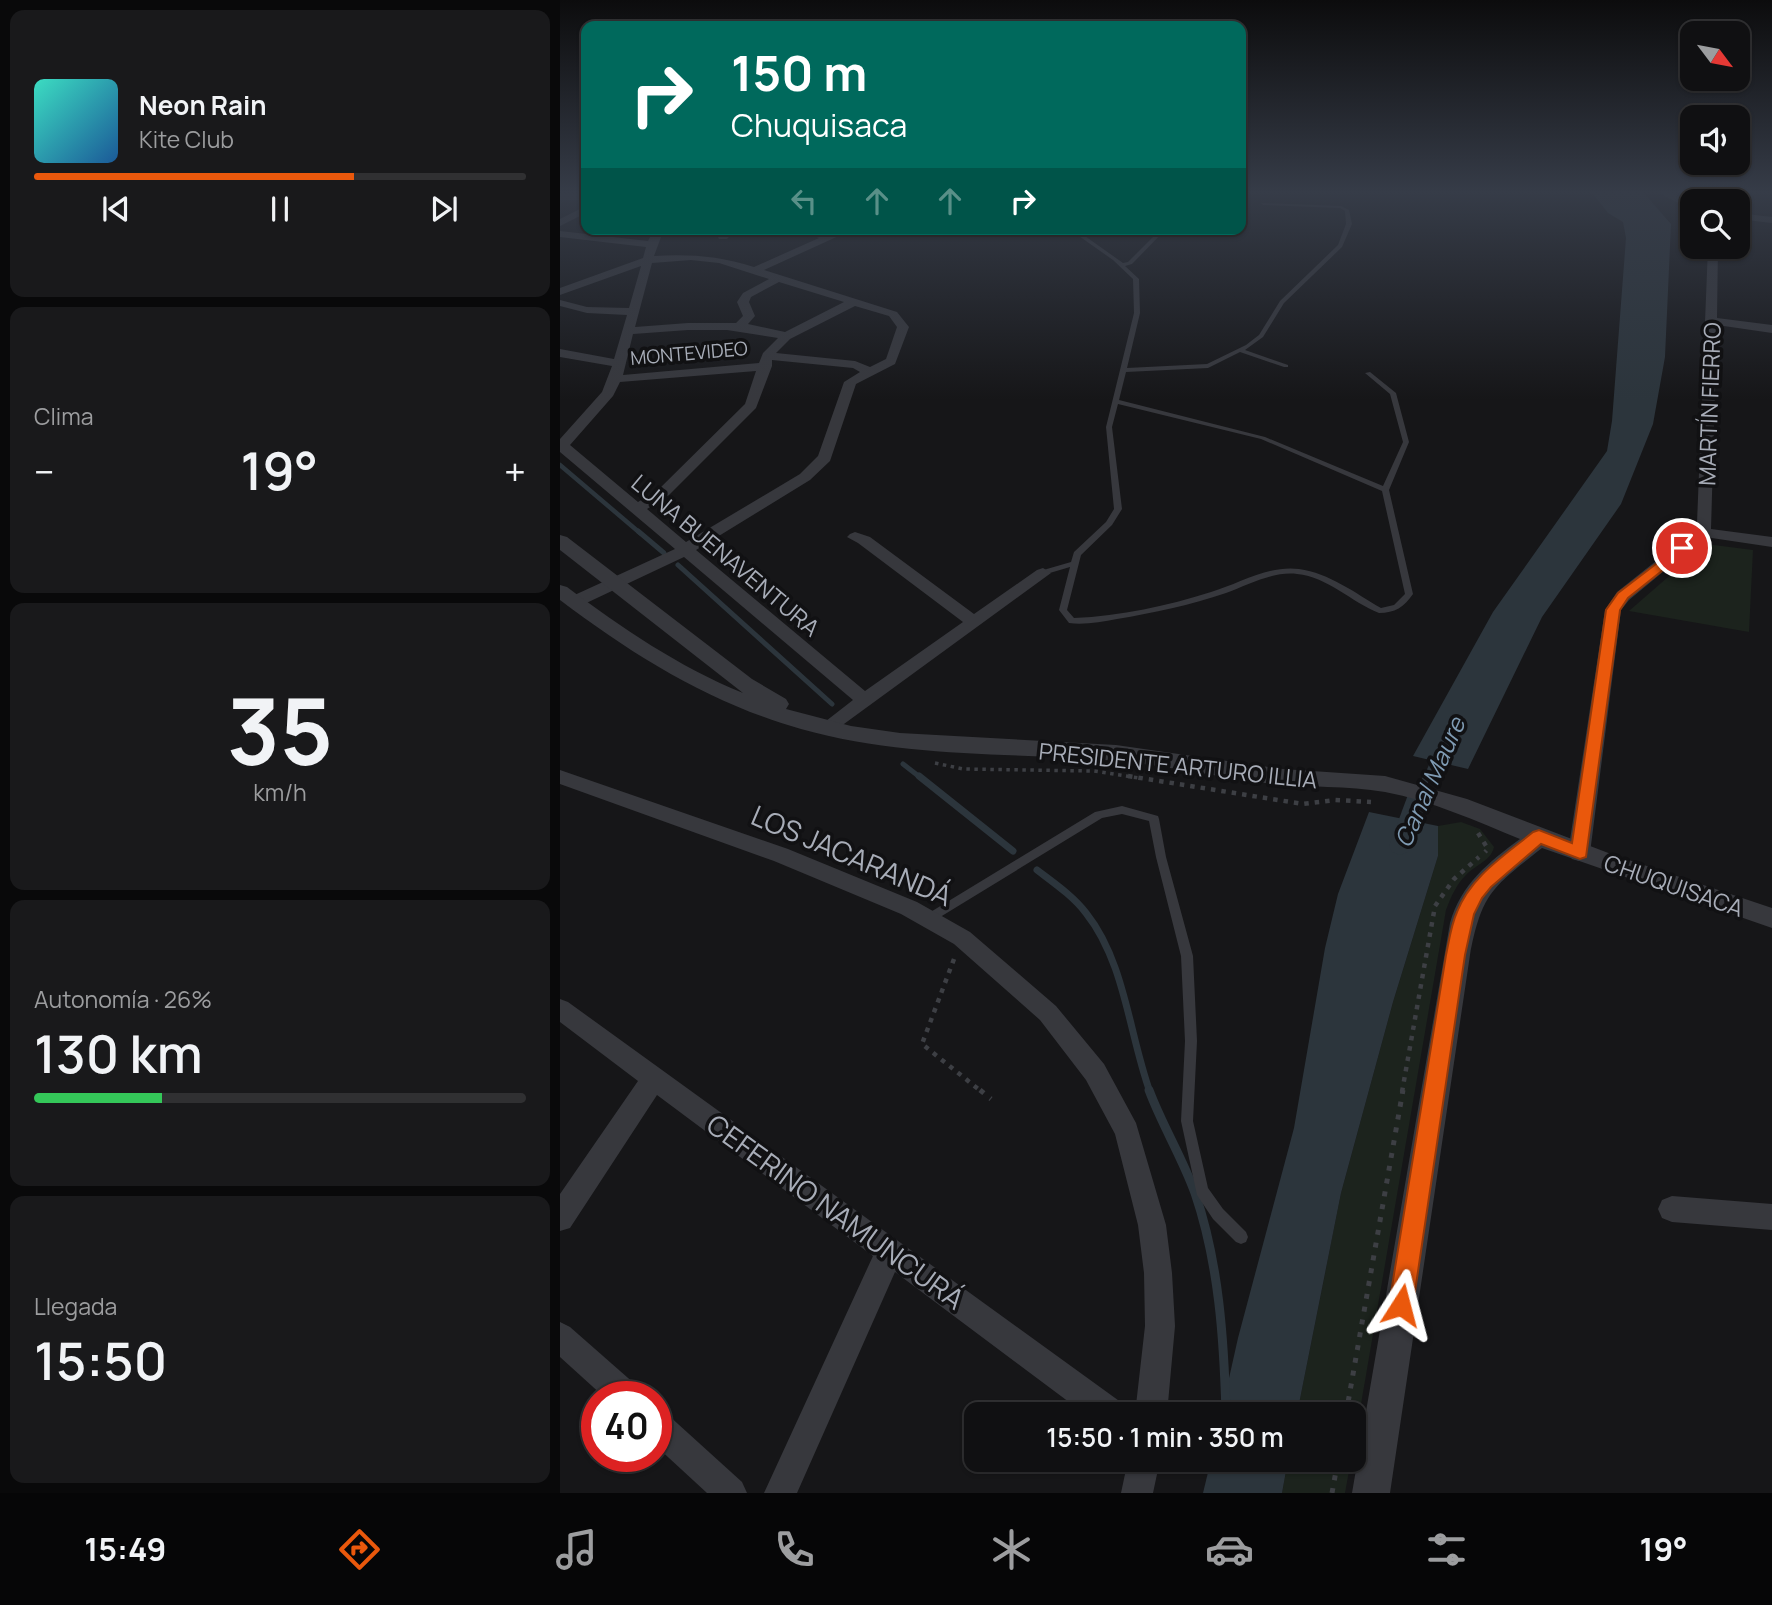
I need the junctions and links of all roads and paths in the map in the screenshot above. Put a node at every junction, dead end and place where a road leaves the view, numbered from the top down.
1 (647, 260) edge
2 (645, 261) edge
3 (722, 261) edge
4 (777, 261) edge
5 (1117, 261) edge
6 (1132, 261) edge
7 (1325, 261) edge
8 (1713, 261) edge
9 (1123, 265) junction
10 (756, 270) junction
11 (779, 277) junction
12 (560, 292) edge
13 (855, 301) junction
14 (560, 303) edge
15 (635, 312) junction
16 (1713, 321) junction
17 (740, 326) junction
18 (1772, 329) edge
19 (628, 331) junction
20 (786, 336) junction
21 (1240, 350) junction
22 (560, 353) edge
23 (766, 361) junction
24 (620, 364) junction
25 (1286, 366) dead end
26 (1122, 370) junction
27 (869, 371) junction
28 (1368, 373) dead end
29 (615, 379) junction
30 (1115, 401) junction
31 (561, 446) edge
32 (1385, 490) junction
33 (636, 510) junction
34 (1702, 532) junction
35 (855, 537) dead end
36 (560, 541) edge
37 (1772, 542) edge
38 (1772, 549) edge
39 (685, 550) junction
40 (1074, 563) junction
41 (1043, 573) joint
42 (613, 584) junction
43 (567, 596) edge
44 (974, 622) junction
45 (864, 701) junction
46 (819, 725) junction
47 (560, 776) edge
48 (1420, 792) joint
49 (1539, 836) junction
50 (1580, 853) junction
51 (1772, 918) edge
52 (928, 919) junction
53 (962, 938) junction
54 (560, 1009) edge
55 (654, 1078) junction
56 (992, 1099) dead end
57 (1672, 1209) dead end
58 (1772, 1217) edge
59 (560, 1218) edge
60 (1241, 1237) dead end
61 (890, 1251) junction
62 (560, 1337) edge
63 (608, 1381) edge
64 (1095, 1402) edge
65 (1151, 1402) edge
66 (672, 1440) edge
67 (1141, 1472) edge
68 (1336, 1472) edge
69 (731, 1493) edge
70 (780, 1493) edge
71 (1137, 1493) edge
72 (1332, 1493) edge
73 (1371, 1493) edge

1 - 15 street
2 - 12 street
3 - 10 street
4 - 10 street
5 - 9 lane
6 - 9 lane
7 - 21 lane
8 - 16 street, MARTÍN FIERRO
9 - 26 lane
10 - 11 street
11 - 13 street
11 - 17 street
13 - 20 street
13 - 27 street
14 - 15 street
15 - 19 street
16 - 18 street
16 - 34 street, MARTÍN FIERRO
17 - 19 street
17 - 20 street
19 - 24 street
20 - 23 street
21 - 25 lane
21 - 26 lane
22 - 24 street
23 - 27 street, MONTEVIDEO
23 - 29 street, MONTEVIDEO
23 - 33 street
24 - 29 street
26 - 30 lane
27 - 39 street
28 - 32 lane
29 - 31 street
30 - 32 lane
30 - 40 lane
31 - 33 street, LUNA BUENAVENTURA
32 - 40 lane
33 - 39 street, LUNA BUENAVENTURA
34 - 37 street
34 - 50 street
35 - 44 street
36 - 42 street, PRESIDENTE ARTURO ILLIA
37 - 38 street
39 - 42 street
39 - 45 street, LUNA BUENAVENTURA
40 - 41 lane
41 - 44 street
42 - 43 street
42 - 46 street, PRESIDENTE ARTURO ILLIA
43 - 46 street, PRESIDENTE ARTURO ILLIA
44 - 45 street
45 - 46 street
46 - 48 street, PRESIDENTE ARTURO ILLIA
47 - 52 street, LOS JACARANDÁ
48 - 49 street, CHUQUISACA
49 - 50 street, CHUQUISACA
49 - 73 street
50 - 51 street, CHUQUISACA
52 - 53 street, LOS JACARANDÁ
52 - 60 lane
53 - 56 path
53 - 65 street, LOS JACARANDÁ
54 - 55 street, CEFERINO NAMUNCURÁ
55 - 59 street
55 - 61 street, CEFERINO NAMUNCURÁ
57 - 58 street
61 - 64 street, CEFERINO NAMUNCURÁ
61 - 70 street
62 - 63 street
66 - 69 street
67 - 71 street
68 - 72 path

